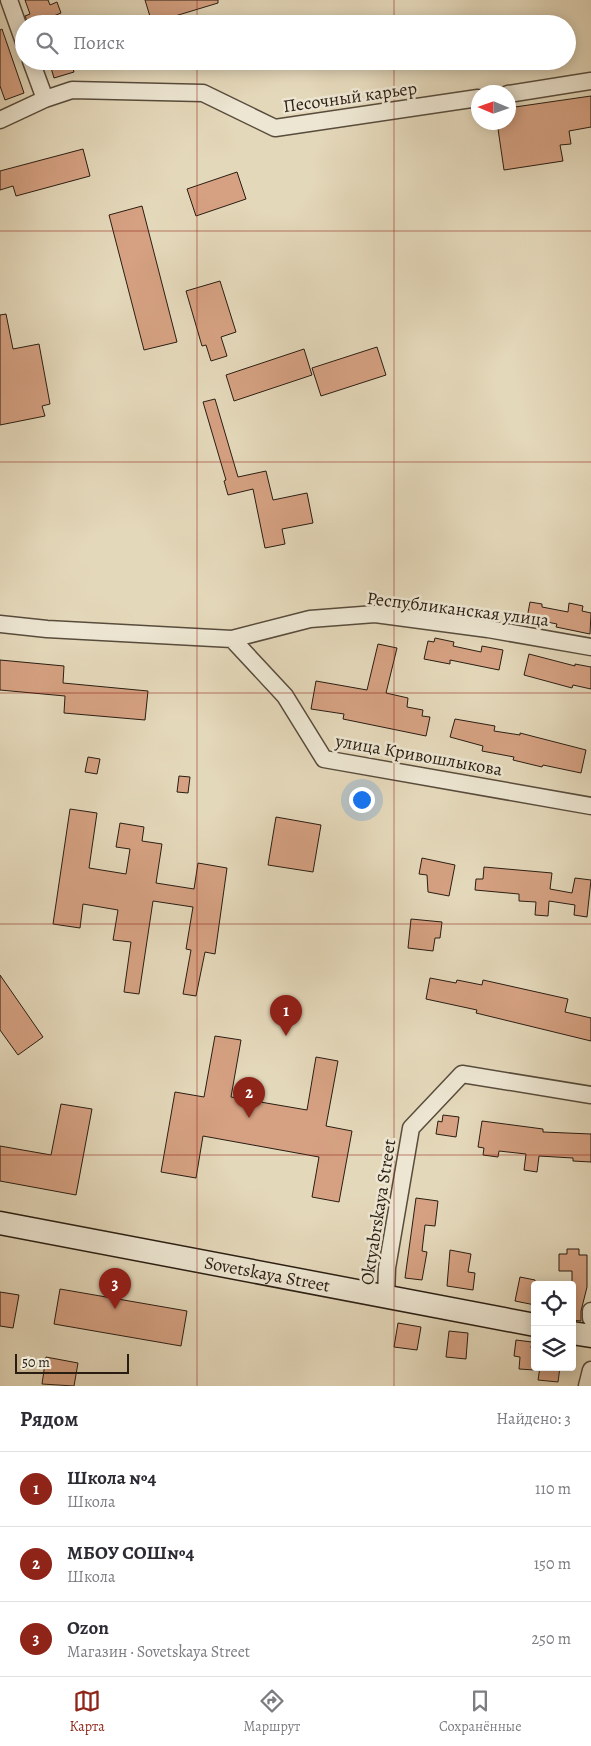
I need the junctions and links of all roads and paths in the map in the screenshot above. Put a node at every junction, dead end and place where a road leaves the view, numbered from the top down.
1 (9, 0) edge
2 (15, 17) edge
3 (34, 70) edge
4 (591, 82) edge
5 (516, 93) edge
6 (45, 99) junction
7 (471, 99) edge
8 (0, 120) edge
9 (0, 624) edge
10 (232, 639) junction
11 (591, 647) edge
12 (591, 806) edge
13 (591, 1095) edge
14 (0, 1223) edge
15 (386, 1296) junction
16 (591, 1311) edge
17 (591, 1318) edge
18 (531, 1324) edge
19 (576, 1334) edge
20 (591, 1336) edge
21 (591, 1370) edge
22 (587, 1386) edge

1 - 2 street
3 - 6 street
4 - 5 street
6 - 7 street, Песочный карьер
6 - 8 street, Песочный карьер
9 - 10 street
10 - 11 street, Республиканская улица
10 - 12 street, улица Кривошлыкова
13 - 15 street, Oktyabrskaya Street
14 - 15 main road, Sovetskaya Street
15 - 18 main road, Sovetskaya Street
16 - 17 street
19 - 20 main road
21 - 22 street

